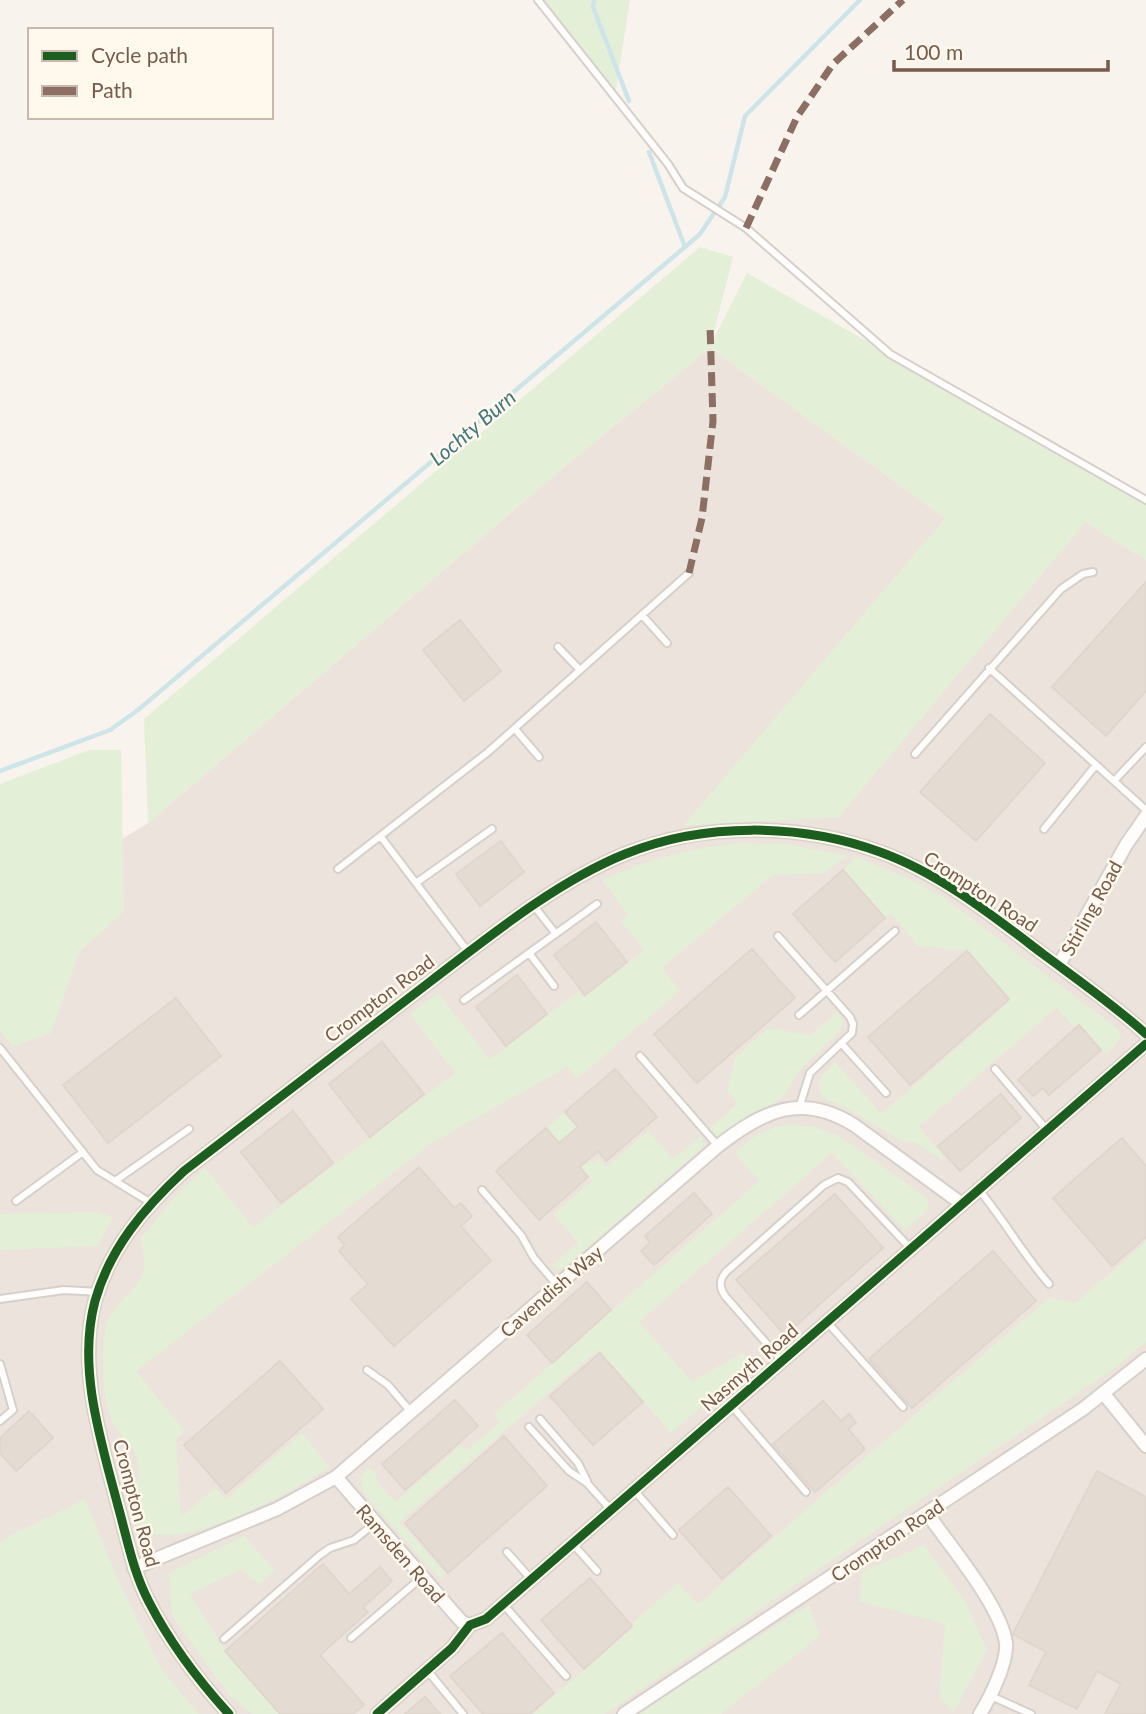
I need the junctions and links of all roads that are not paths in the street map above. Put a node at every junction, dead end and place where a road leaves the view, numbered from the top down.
1 (538, 0) edge
2 (1146, 500) edge
3 (1093, 572) dead end
4 (689, 573) dead end
5 (642, 615) junction
6 (667, 643) dead end
7 (558, 647) dead end
8 (989, 668) junction
9 (580, 670) junction
10 (515, 729) junction
11 (1146, 747) edge
12 (915, 754) dead end
13 (539, 757) dead end
14 (1096, 765) junction
15 (1114, 781) junction
16 (1146, 810) edge
17 (1146, 816) edge
18 (492, 829) dead end
19 (1044, 829) dead end
20 (381, 837) junction
21 (338, 869) dead end
22 (416, 883) junction
23 (597, 904) dead end
24 (534, 906) junction
25 (895, 931) dead end
26 (556, 934) junction
27 (778, 936) dead end
28 (469, 953) junction
29 (529, 953) junction
30 (1059, 965) junction
31 (554, 986) dead end
32 (827, 990) junction
33 (464, 1000) dead end
34 (799, 1015) dead end
35 (1146, 1034) edge
36 (841, 1042) junction
37 (1146, 1044) edge
38 (0, 1048) edge
39 (640, 1056) dead end
40 (995, 1069) dead end
41 (886, 1093) dead end
42 (799, 1108) junction
43 (189, 1129) dead end
44 (1047, 1130) junction
45 (718, 1146) junction
46 (83, 1152) junction
47 (115, 1181) junction
48 (482, 1190) dead end
49 (979, 1190) junction
50 (16, 1201) dead end
51 (151, 1203) junction
52 (962, 1204) junction
53 (911, 1249) junction
54 (1049, 1284) dead end
55 (557, 1285) junction
56 (99, 1292) junction
57 (0, 1299) edge
58 (827, 1322) junction
59 (1146, 1359) edge
60 (782, 1361) junction
61 (0, 1364) edge
62 (367, 1370) dead end
63 (1104, 1394) junction
64 (731, 1405) junction
65 (903, 1407) dead end
66 (411, 1412) junction
67 (540, 1419) dead end
68 (0, 1421) edge
69 (529, 1427) dead end
70 (1146, 1446) edge
71 (336, 1477) junction
72 (587, 1483) junction
73 (634, 1490) junction
74 (806, 1492) dead end
75 (611, 1510) junction
76 (927, 1513) junction
77 (375, 1523) junction
78 (673, 1535) dead end
79 (573, 1543) junction
80 (507, 1552) dead end
81 (134, 1568) junction
82 (597, 1571) dead end
83 (422, 1577) junction
84 (531, 1579) junction
85 (503, 1604) junction
86 (470, 1625) junction
87 (351, 1638) dead end
88 (224, 1639) dead end
89 (426, 1670) junction
90 (566, 1676) dead end
91 (991, 1696) junction
92 (229, 1714) edge
93 (377, 1714) edge
94 (463, 1714) edge
95 (624, 1714) edge
96 (980, 1714) edge
97 (1031, 1714) edge

1 - 2 lane
3 - 8 lane
4 - 5 lane
5 - 6 lane
5 - 9 lane
7 - 9 lane
8 - 12 lane
8 - 14 lane
9 - 10 lane
10 - 13 lane
10 - 20 lane
11 - 15 lane
14 - 15 lane
14 - 19 lane
15 - 16 lane
17 - 30 street, Stirling Road
18 - 22 lane
20 - 21 lane
20 - 22 lane
22 - 28 lane
23 - 26 lane
24 - 26 lane
24 - 28 street, Crompton Road
24 - 30 street, Crompton Road
25 - 32 lane
26 - 29 lane
27 - 32 lane
28 - 51 street, Crompton Road
29 - 31 lane
29 - 33 lane
30 - 35 street, Crompton Road
32 - 34 lane
32 - 36 lane
36 - 41 lane
36 - 42 lane
37 - 44 street, Nasmyth Road
38 - 46 lane
39 - 45 lane
40 - 44 lane
42 - 45 street, Cavendish Way
42 - 52 street, Cavendish Way
43 - 47 lane
44 - 49 street, Nasmyth Road
45 - 55 street, Cavendish Way
46 - 47 lane
46 - 50 lane
47 - 51 lane
48 - 55 lane
49 - 52 street, Nasmyth Road
49 - 54 lane
51 - 56 street, Crompton Road
52 - 53 street, Nasmyth Road
53 - 58 street, Nasmyth Road
53 - 60 lane
55 - 66 street, Cavendish Way
56 - 57 lane
56 - 81 street, Crompton Road
58 - 60 street, Nasmyth Road
58 - 65 lane
59 - 63 street, Crompton Road
60 - 64 street, Nasmyth Road
61 - 68 lane
62 - 66 lane
63 - 70 street
63 - 76 street, Crompton Road
64 - 73 street, Nasmyth Road
64 - 74 lane
66 - 71 street, Cavendish Way
67 - 72 lane
69 - 72 lane
71 - 77 street, Ramsden Road
71 - 81 street, Cavendish Way
72 - 75 lane
73 - 75 street, Nasmyth Road
73 - 78 lane
75 - 79 street, Nasmyth Road
76 - 91 street
76 - 95 street, Crompton Road
77 - 83 street, Ramsden Road
77 - 88 lane
79 - 82 lane
79 - 84 street, Nasmyth Road
80 - 84 lane
81 - 92 street, Crompton Road
83 - 86 street, Ramsden Road
83 - 87 lane
84 - 85 street, Nasmyth Road
85 - 86 street, Nasmyth Road
85 - 90 lane
86 - 89 street, Nasmyth Road
89 - 93 street, Nasmyth Road
89 - 94 lane
91 - 96 street
91 - 97 lane

